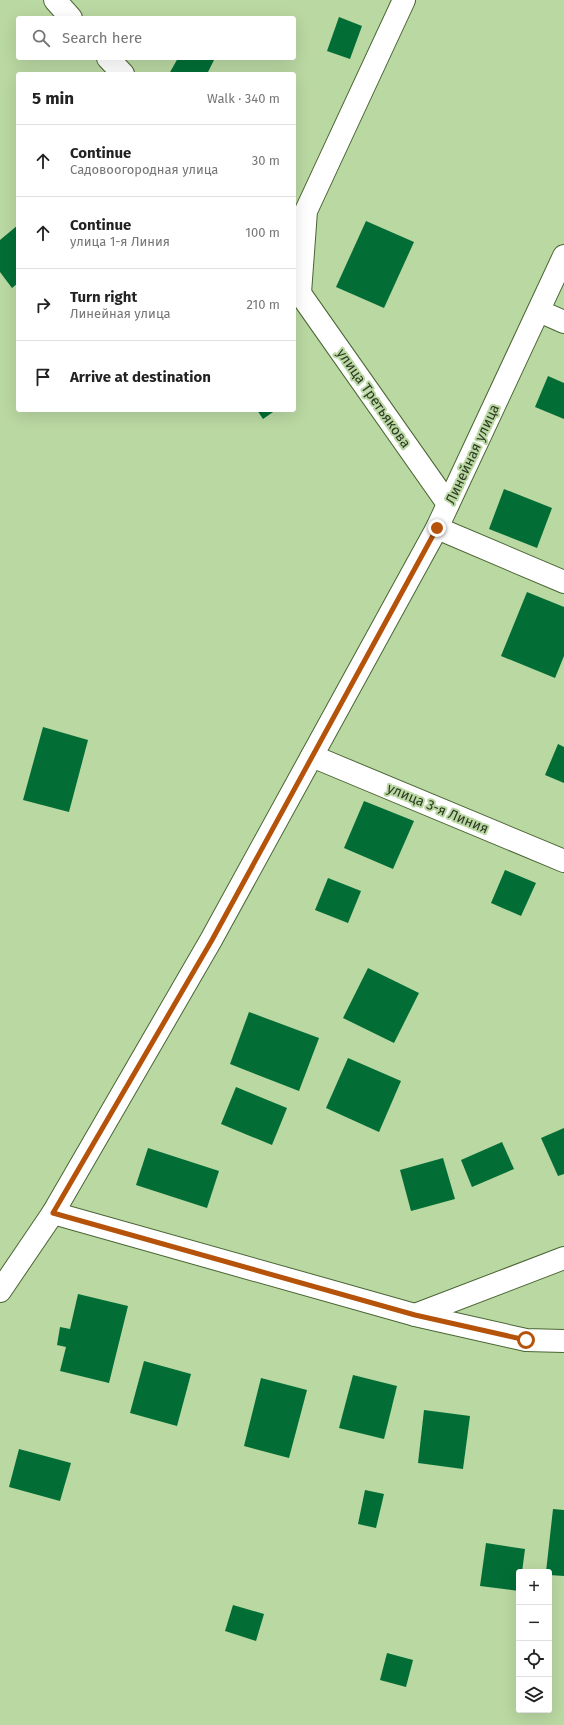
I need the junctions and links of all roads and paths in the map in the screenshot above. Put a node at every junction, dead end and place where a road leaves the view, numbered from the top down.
1 (55, 0) edge
2 (404, 0) edge
3 (69, 16) edge
4 (110, 60) edge
5 (121, 72) edge
6 (564, 256) edge
7 (297, 289) edge
8 (539, 311) junction
9 (564, 322) edge
10 (448, 504) junction
11 (437, 528) junction
12 (564, 582) edge
13 (312, 756) junction
14 (564, 861) edge
15 (53, 1213) junction
16 (564, 1258) edge
17 (0, 1291) edge
18 (415, 1315) junction
19 (564, 1342) edge

1 - 3 street
2 - 7 street
4 - 5 street
6 - 8 street, Линейная улица
7 - 10 street, улица Третьякова
8 - 9 street
8 - 10 street, Линейная улица
10 - 11 street, Линейная улица
11 - 12 street
11 - 13 street, Линейная улица
13 - 14 street, улица 3-я Линия
13 - 15 street, Линейная улица
15 - 17 street, Линейная улица
15 - 18 street
16 - 18 street
18 - 19 street

